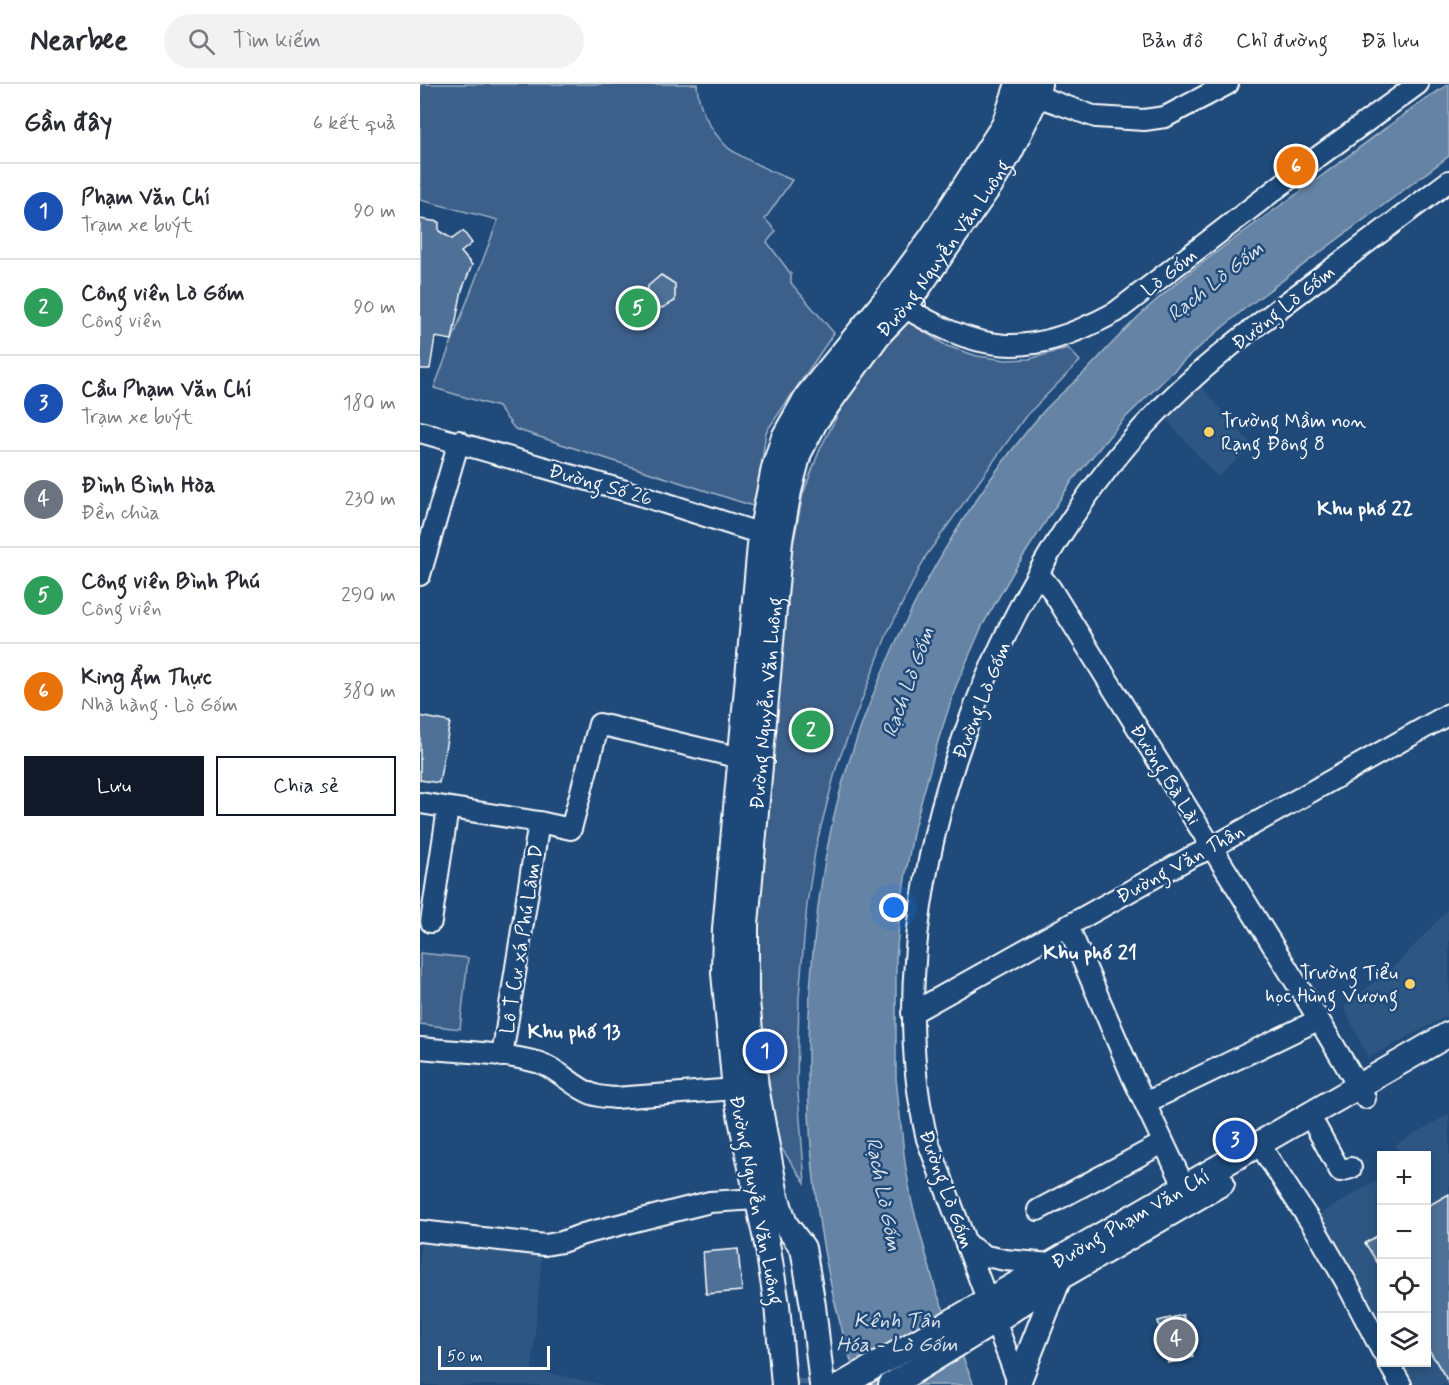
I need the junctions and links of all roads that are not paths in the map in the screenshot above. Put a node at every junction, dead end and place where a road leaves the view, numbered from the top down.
1 (1228, 84) edge
2 (1418, 84) edge
3 (1031, 88) edge
4 (1449, 182) edge
5 (896, 302) junction
6 (420, 432) edge
7 (459, 441) junction
8 (771, 537) junction
9 (1039, 574) junction
10 (420, 575) edge
11 (1449, 714) edge
12 (751, 760) junction
13 (420, 803) edge
14 (448, 808) junction
15 (539, 822) junction
16 (1211, 848) junction
17 (431, 922) dead end
18 (1068, 926) junction
19 (912, 1013) junction
20 (1318, 1020) junction
21 (1449, 1034) edge
22 (420, 1048) edge
23 (1449, 1050) edge
24 (502, 1056) junction
25 (746, 1088) junction
26 (1362, 1092) junction
27 (1145, 1103) junction
28 (1316, 1127) junction
29 (1163, 1143) junction
30 (1267, 1156) junction
31 (1351, 1168) dead end
32 (1184, 1186) junction
33 (756, 1199) junction
34 (1038, 1210) dead end
35 (775, 1226) junction
36 (420, 1231) edge
37 (966, 1244) junction
38 (1055, 1271) junction
39 (981, 1317) junction
40 (1377, 1342) edge
41 (1391, 1367) edge
42 (797, 1383) edge
43 (1018, 1384) edge
44 (842, 1385) edge
45 (891, 1385) edge
46 (1401, 1385) edge

1 - 3 street
2 - 5 street, Lò Gốm
3 - 5 main road, Đường Nguyễn Văn Luông
4 - 9 street, Đường Lò Gốm
5 - 8 main road, Đường Nguyễn Văn Luông
6 - 7 street, Đường Số 26
7 - 8 street, Đường Số 26
7 - 10 street
8 - 12 main road, Đường Nguyễn Văn Luông
9 - 16 street, Đường Bà Lài
9 - 19 street, Đường Lò Gốm
11 - 16 street, Đường Văn Thân
12 - 15 street
12 - 25 main road, Đường Nguyễn Văn Luông
13 - 14 street
14 - 15 street
14 - 17 street
15 - 24 street, Lô T Cư xá Phú Lâm D
16 - 18 street, Đường Văn Thân
16 - 20 street, Đường Bà Lài
18 - 19 street, Đường Văn Thân
18 - 27 street
19 - 37 street, Đường Lò Gốm
20 - 26 street, Đường Bà Lài
20 - 27 street
21 - 26 main road, Đường Phạm Văn Chí
22 - 24 street
23 - 26 main road, Đường Phạm Văn Chí
24 - 25 street
25 - 33 main road, Đường Nguyễn Văn Luông
25 - 35 main road, Đường Nguyễn Văn Luông
26 - 28 main road, Đường Phạm Văn Chí
26 - 32 main road, Đường Phạm Văn Chí
27 - 29 street
28 - 30 main road, Đường Phạm Văn Chí
28 - 31 street
29 - 32 street
29 - 34 street
30 - 38 main road, Đường Phạm Văn Chí
30 - 40 street
32 - 38 main road, Đường Phạm Văn Chí
33 - 35 main road, Đường Nguyễn Văn Luông
33 - 36 street
35 - 42 main road
35 - 42 main road
37 - 38 street
37 - 39 street, Đường Lò Gốm
38 - 39 main road, Đường Phạm Văn Chí
38 - 43 main road
39 - 43 street, Đường Lò Gốm
39 - 44 main road, Đường Phạm Văn Chí
39 - 45 main road, Đường Phạm Văn Chí
41 - 46 street

